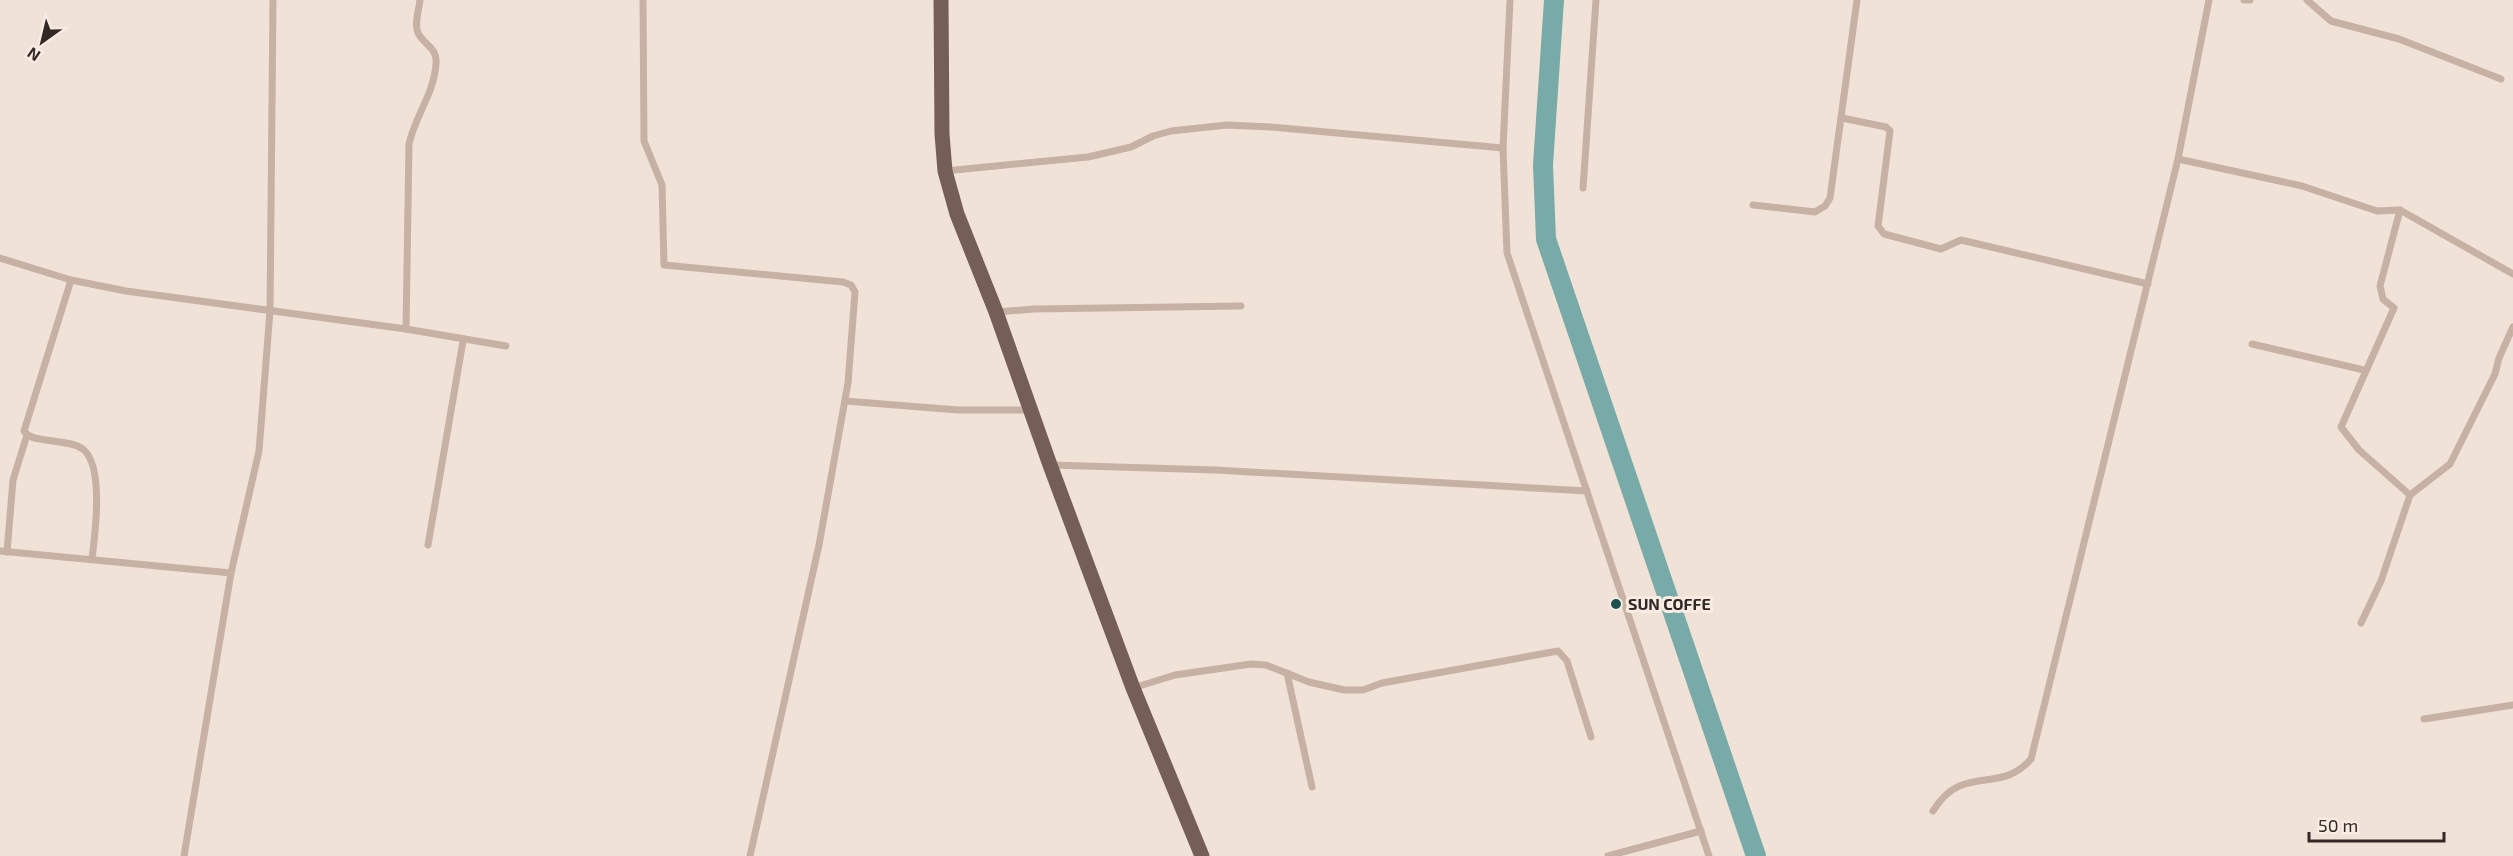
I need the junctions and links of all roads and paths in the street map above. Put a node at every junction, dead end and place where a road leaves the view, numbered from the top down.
1 (273, 0) edge
2 (420, 0) edge
3 (644, 0) edge
4 (941, 0) edge
5 (1510, 0) edge
6 (1596, 0) edge
7 (1857, 0) edge
8 (2209, 0) edge
9 (2244, 0) edge
10 (2250, 0) edge
11 (2307, 0) edge
12 (2501, 79) dead end
13 (1842, 118) junction
14 (1503, 148) junction
15 (2178, 159) junction
16 (945, 171) junction
17 (1583, 188) dead end
18 (1753, 205) dead end
19 (2400, 210) junction
20 (0, 258) edge
21 (2513, 274) edge
22 (71, 280) junction
23 (2148, 284) junction
24 (1241, 306) dead end
25 (270, 311) junction
26 (996, 312) junction
27 (2513, 327) edge
28 (406, 329) junction
29 (463, 341) junction
30 (2252, 344) dead end
31 (506, 346) dead end
32 (2364, 370) junction
33 (845, 401) junction
34 (1030, 410) junction
35 (27, 435) junction
36 (1050, 465) junction
37 (1587, 491) junction
38 (2410, 495) junction
39 (428, 545) dead end
40 (4, 551) edge
41 (92, 559) junction
42 (231, 573) junction
43 (2361, 623) dead end
44 (1287, 673) junction
45 (1133, 688) junction
46 (2513, 705) edge
47 (2424, 719) dead end
48 (1592, 737) dead end
49 (1312, 788) dead end
50 (1933, 811) dead end
51 (1701, 831) junction
52 (184, 856) edge
53 (750, 856) edge
54 (1202, 856) edge
55 (1608, 856) edge
56 (1709, 856) edge

1 - 25 lane
2 - 28 lane
3 - 33 lane
4 - 16 main road
5 - 14 lane
6 - 17 lane
7 - 13 lane
8 - 15 lane
9 - 10 lane
11 - 12 lane
13 - 18 lane
13 - 23 lane
14 - 16 lane
14 - 37 lane
15 - 19 lane
15 - 23 lane
16 - 26 main road
19 - 21 lane
19 - 32 lane
20 - 22 lane
22 - 25 lane
22 - 35 lane
23 - 50 lane
24 - 26 lane
25 - 28 lane
25 - 42 lane
26 - 34 main road
27 - 38 lane
28 - 29 lane
29 - 31 lane
29 - 39 lane
30 - 32 lane
32 - 38 lane
33 - 34 lane
33 - 53 lane
34 - 36 main road
35 - 40 lane
35 - 41 lane
36 - 37 lane
36 - 45 main road
37 - 51 lane
38 - 43 lane
40 - 41 lane
41 - 42 lane
42 - 52 lane
44 - 45 lane
44 - 48 lane
44 - 49 lane
45 - 54 main road
46 - 47 lane
51 - 55 lane
51 - 56 lane

